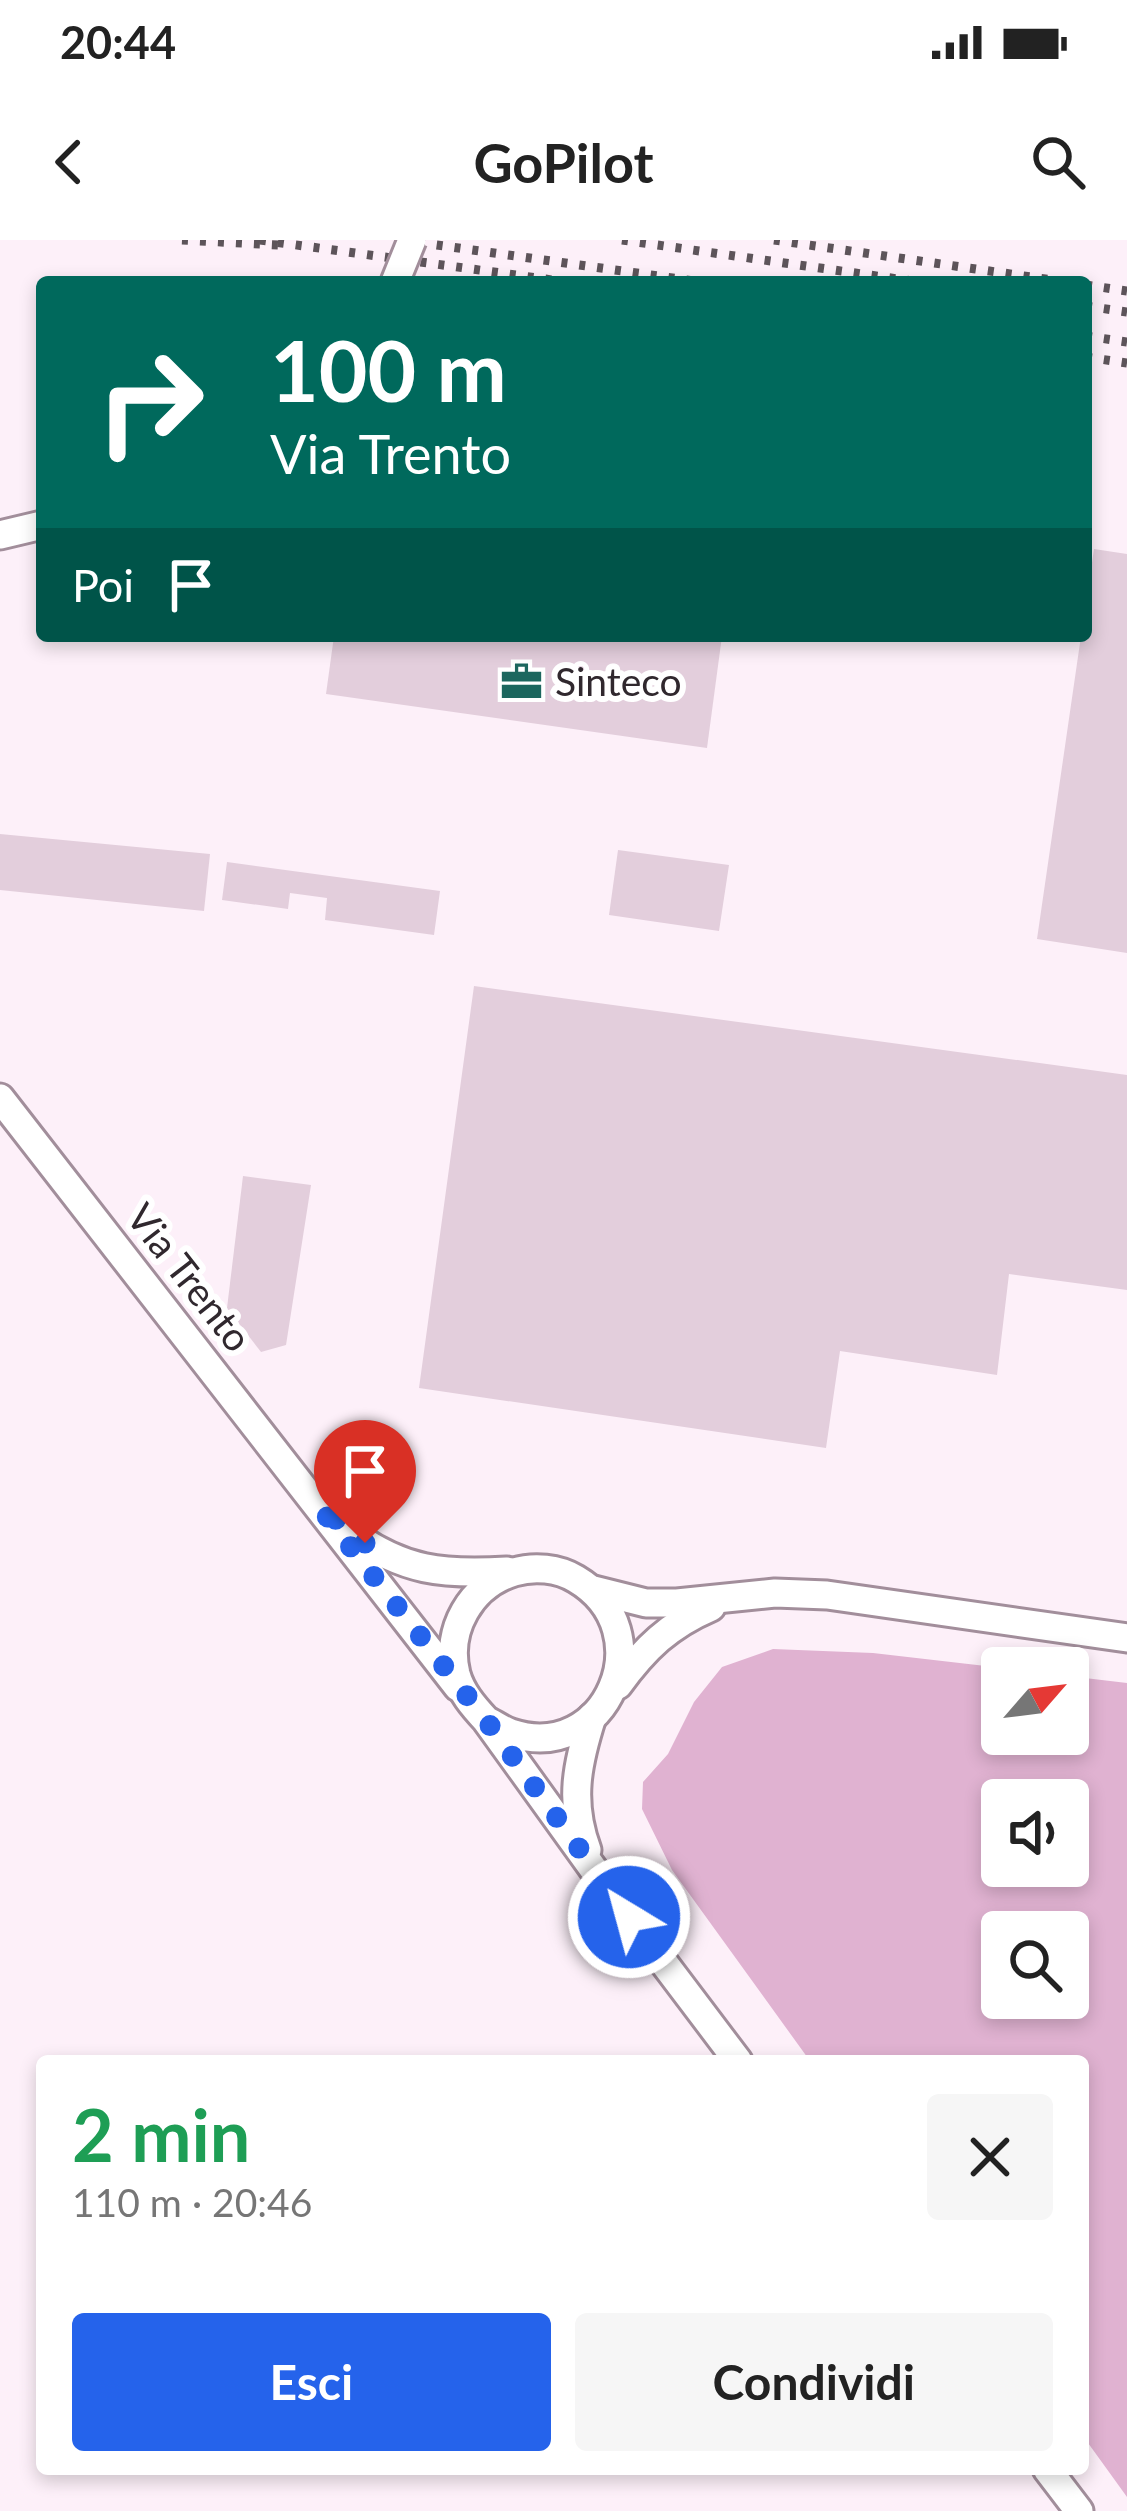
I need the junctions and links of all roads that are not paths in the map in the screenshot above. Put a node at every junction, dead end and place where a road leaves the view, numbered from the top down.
1 (412, 240) edge
2 (397, 276) edge
3 (36, 526) edge
4 (0, 535) edge
5 (0, 1098) edge
6 (318, 1505) junction
7 (517, 1571) junction
8 (594, 1590) junction
9 (731, 1598) junction
10 (1127, 1638) edge
11 (602, 1706) junction
12 (477, 1710) junction
13 (602, 1881) junction
14 (734, 2055) edge
15 (1052, 2475) edge
16 (1079, 2511) edge

1 - 2 street, bridge
3 - 4 street
5 - 6 street, Via Trento
6 - 7 street, Via Trento
6 - 12 street, Via Trento
7 - 8 street, Via Trento
7 - 12 street, Via Trento
8 - 9 street
8 - 11 street, Via Trento
9 - 10 street
9 - 11 street
11 - 12 street
11 - 13 street, Via Trento
12 - 13 street, Via Trento
13 - 14 street, Via Trento
15 - 16 street

